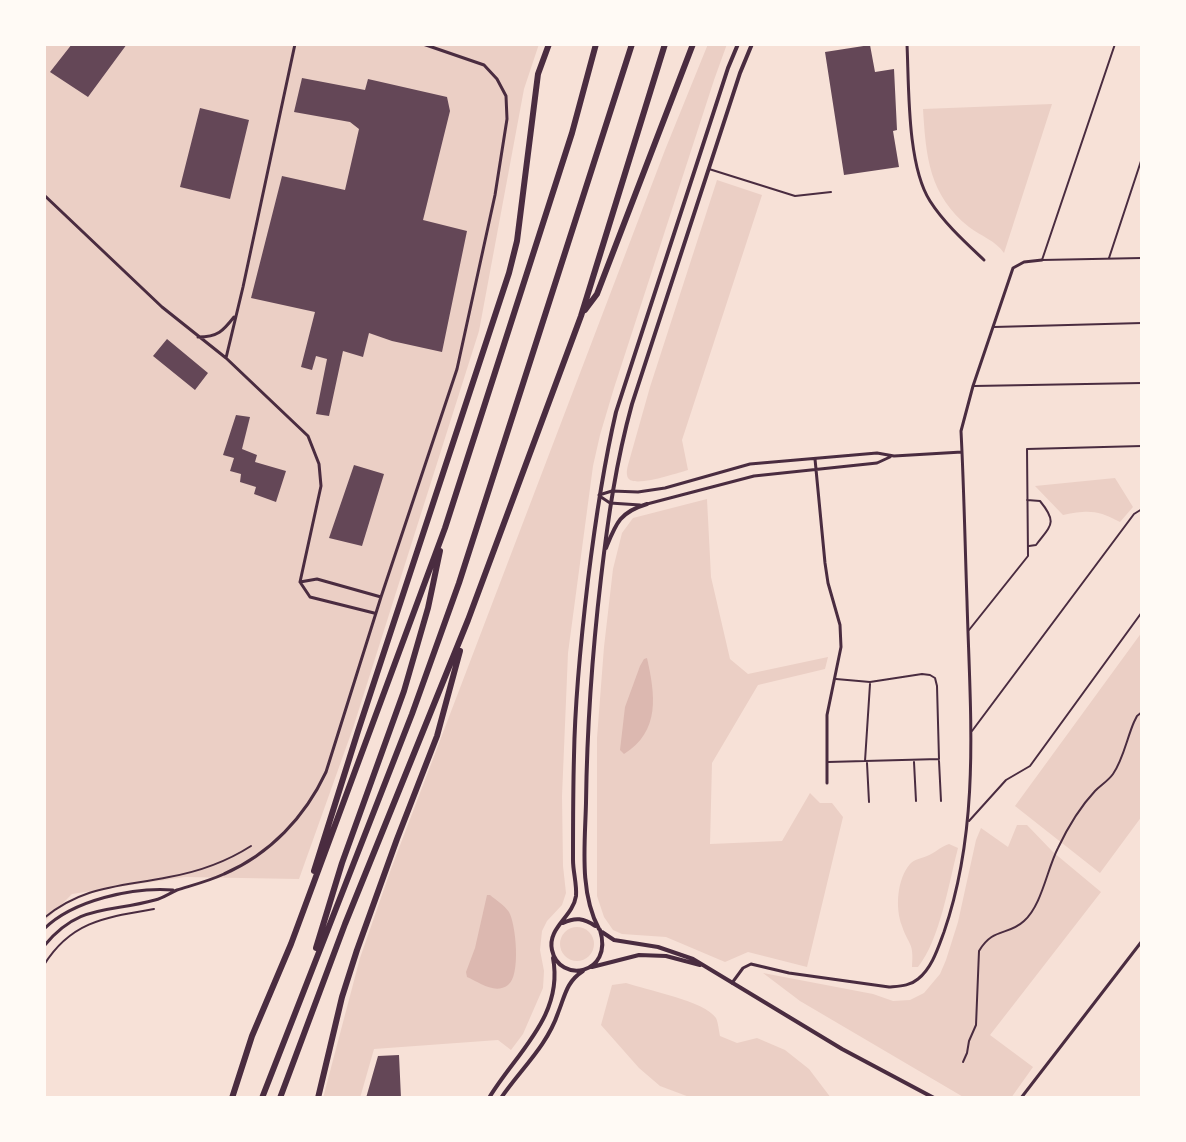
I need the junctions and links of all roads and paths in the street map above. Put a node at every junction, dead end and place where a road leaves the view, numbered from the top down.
1 (295, 44) edge
2 (423, 44) edge
3 (549, 44) edge
4 (596, 44) edge
5 (632, 44) edge
6 (665, 44) edge
7 (692, 44) edge
8 (738, 44) edge
9 (752, 44) edge
10 (907, 44) edge
11 (1115, 44) edge
12 (1142, 158) edge
13 (709, 169) junction
14 (831, 192) dead end
15 (44, 195) edge
16 (1142, 258) edge
17 (1108, 259) junction
18 (984, 260) dead end
19 (1042, 260) junction
20 (236, 315) junction
21 (581, 316) junction
22 (1142, 323) edge
23 (993, 327) junction
24 (198, 337) junction
25 (226, 358) junction
26 (1142, 383) edge
27 (973, 386) junction
28 (1142, 446) edge
29 (962, 452) junction
30 (894, 456) junction
31 (815, 459) junction
32 (816, 470) junction
33 (612, 491) junction
34 (599, 496) junction
35 (1027, 500) junction
36 (610, 503) junction
37 (647, 504) junction
38 (1142, 509) edge
39 (445, 528) junction
40 (1028, 546) junction
41 (604, 554) junction
42 (300, 582) junction
43 (381, 597) junction
44 (1142, 612) edge
45 (375, 613) junction
46 (468, 620) junction
47 (968, 631) junction
48 (835, 679) junction
49 (870, 682) junction
50 (1142, 712) edge
51 (971, 732) junction
52 (939, 759) junction
53 (914, 760) junction
54 (827, 762) junction
55 (866, 762) junction
56 (827, 783) dead end
57 (916, 801) dead end
58 (941, 801) dead end
59 (869, 802) dead end
60 (968, 822) junction
61 (251, 846) dead end
62 (177, 891) junction
63 (154, 909) dead end
64 (44, 918) edge
65 (561, 924) junction
66 (44, 929) edge
67 (599, 930) junction
68 (1142, 941) edge
69 (291, 944) junction
70 (44, 946) edge
71 (552, 952) junction
72 (44, 965) edge
73 (707, 967) junction
74 (587, 968) junction
75 (732, 983) junction
76 (304, 988) junction
77 (963, 1062) dead end
78 (232, 1098) edge
79 (262, 1098) edge
80 (280, 1098) edge
81 (318, 1098) edge
82 (489, 1098) edge
83 (501, 1098) edge
84 (934, 1098) edge
85 (1021, 1098) edge

1 - 20 street
2 - 43 street
3 - 69 highway
4 - 39 highway
5 - 76 highway
6 - 21 highway
7 - 21 highway
8 - 34 street
9 - 13 street
10 - 18 street
11 - 19 lane
12 - 17 lane
13 - 14 lane
13 - 33 street
15 - 24 street
16 - 17 lane
17 - 19 lane
19 - 23 street
20 - 24 street
20 - 25 street
21 - 46 highway
22 - 23 lane
23 - 27 street
24 - 25 street
25 - 42 street
26 - 27 lane
27 - 29 street
28 - 35 lane
29 - 30 street
29 - 47 street
30 - 31 street
30 - 32 street
31 - 32 street
31 - 33 street
32 - 37 street
32 - 48 street
33 - 34 street
33 - 36 street
34 - 36 street
34 - 65 street
35 - 40 lane
35 - 40 lane
36 - 37 street
36 - 41 street
37 - 41 street
38 - 51 lane
39 - 69 highway
39 - 76 highway
40 - 47 lane
41 - 67 street
42 - 43 street
42 - 45 street
43 - 45 street
44 - 60 lane
45 - 62 street
46 - 80 highway
46 - 81 highway
47 - 51 street
48 - 49 lane
48 - 54 street
49 - 52 lane
49 - 55 lane
50 - 77 path
51 - 60 street
52 - 53 lane
52 - 58 lane
53 - 55 lane
53 - 57 lane
54 - 55 lane
54 - 56 street
55 - 59 lane
60 - 75 street
61 - 64 path
62 - 66 street
62 - 70 street
63 - 72 path
65 - 67 street
65 - 71 street
67 - 73 street
67 - 74 street
68 - 85 street
69 - 78 highway
71 - 74 street
71 - 82 street
73 - 74 street
73 - 75 street
74 - 83 street
75 - 84 street
76 - 79 highway

